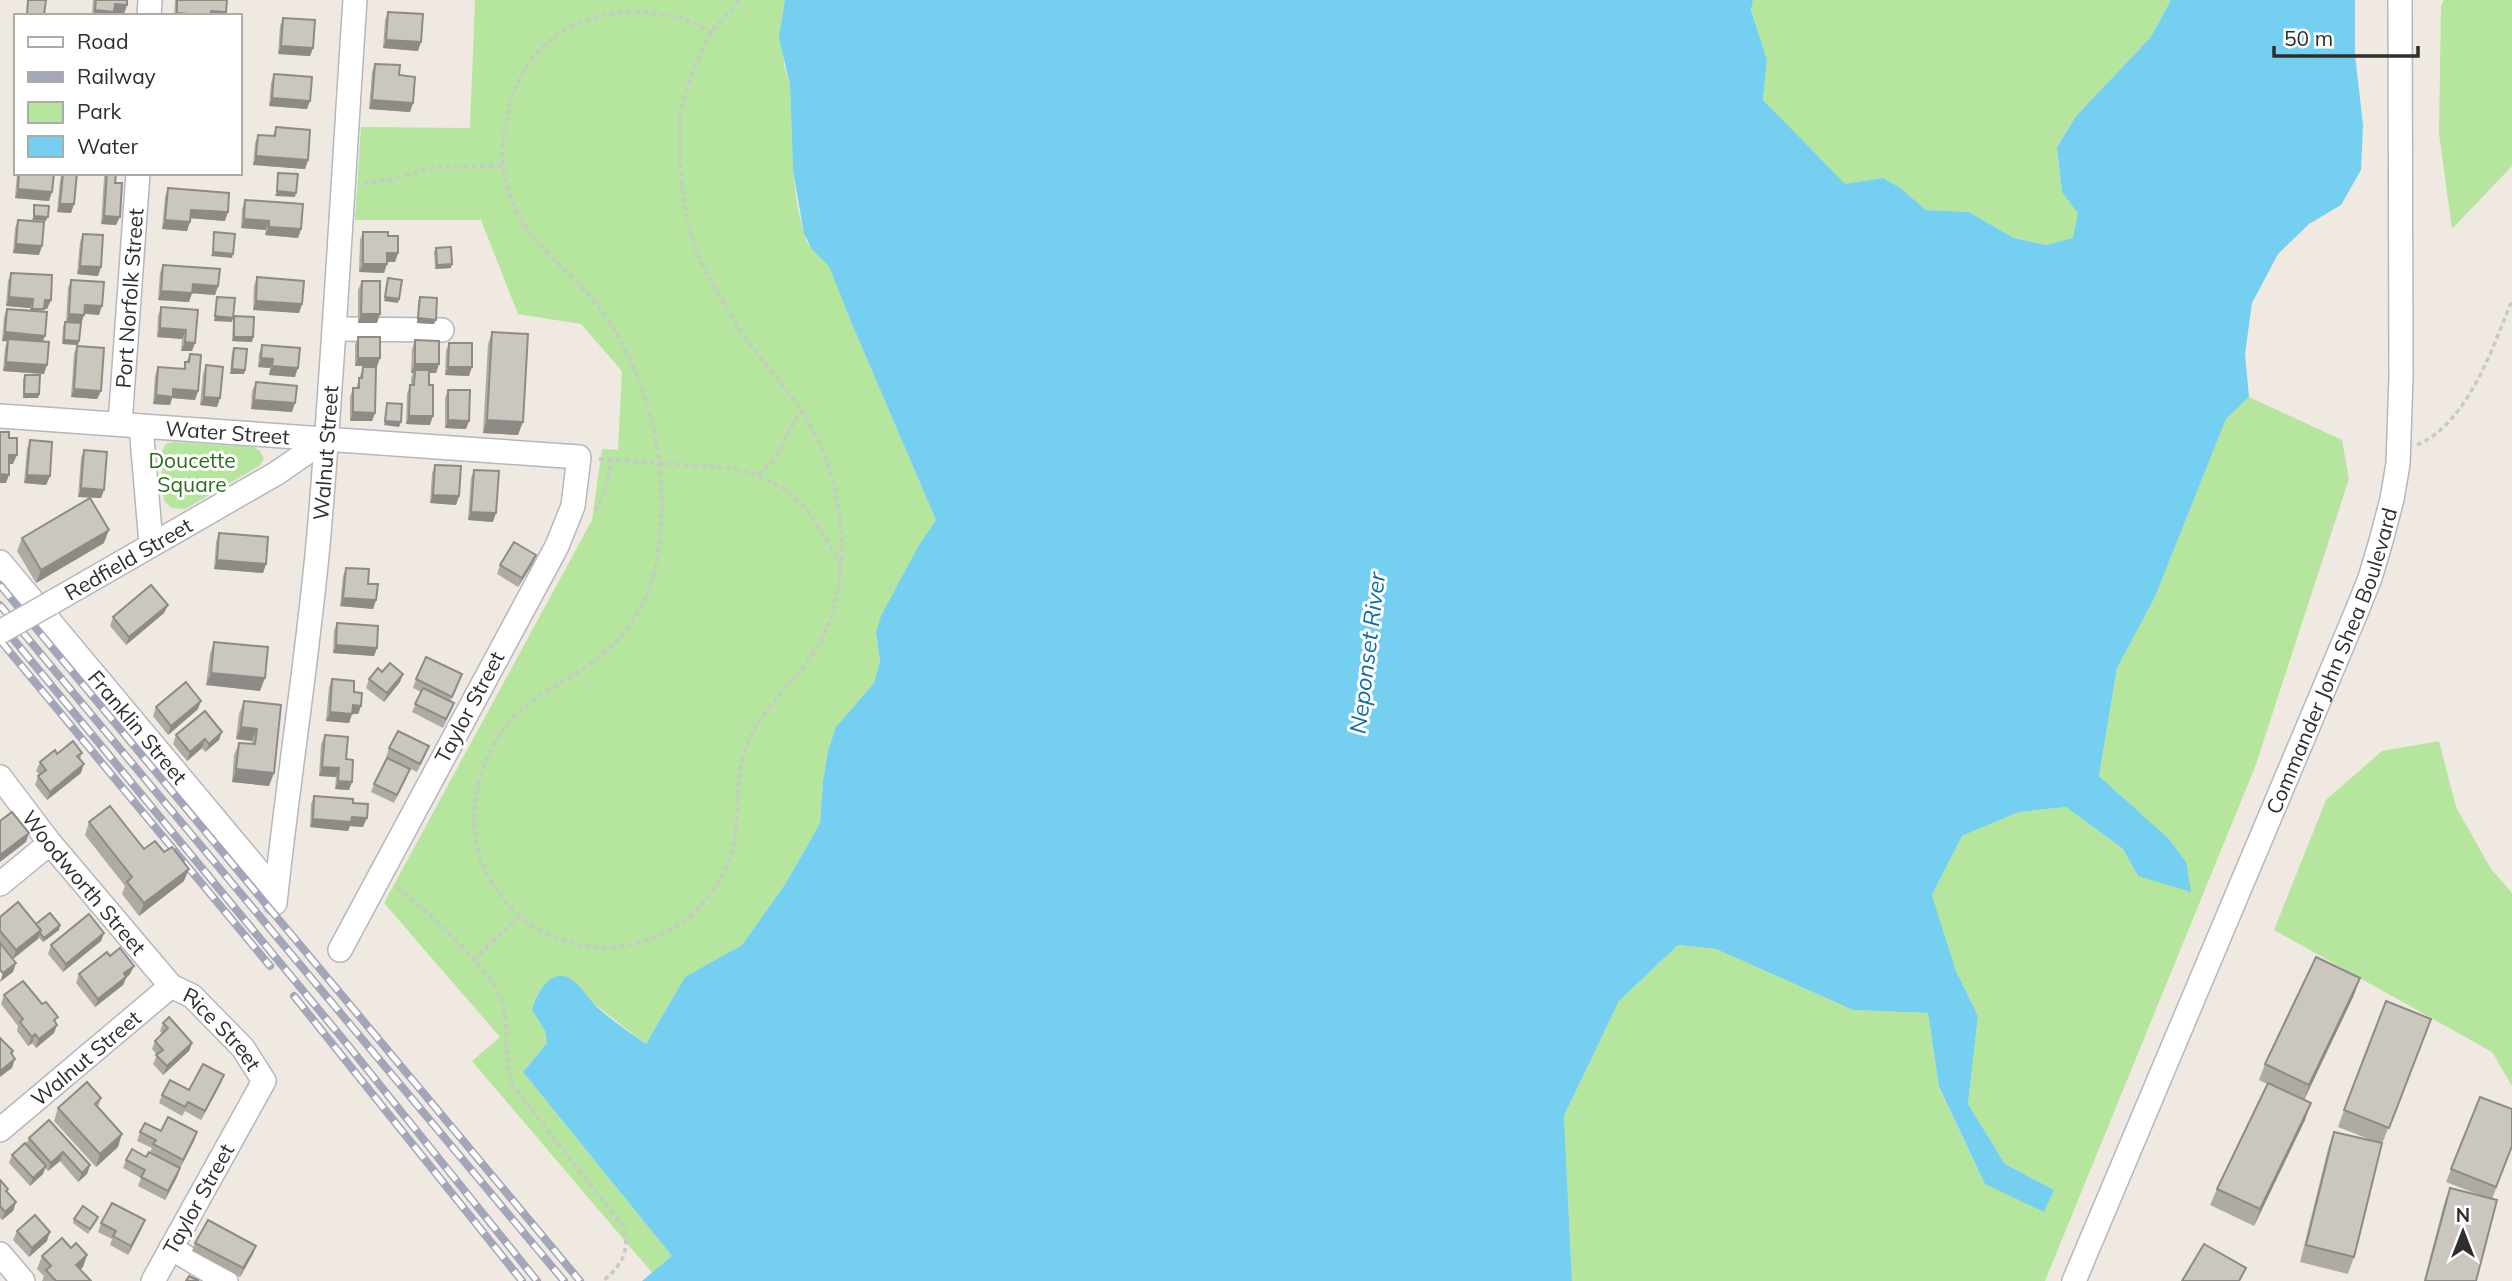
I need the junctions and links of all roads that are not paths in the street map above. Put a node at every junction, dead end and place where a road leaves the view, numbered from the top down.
1 (355, 0) edge
2 (2400, 0) edge
3 (138, 175) edge
4 (335, 329) junction
5 (442, 330) dead end
6 (0, 416) edge
7 (130, 425) junction
8 (326, 439) junction
9 (579, 457) joint
10 (151, 544) junction
11 (0, 562) edge
12 (0, 632) edge
13 (0, 777) edge
14 (50, 843) junction
15 (0, 884) edge
16 (276, 897) joint
17 (340, 950) dead end
18 (171, 986) junction
19 (264, 1081) joint
20 (0, 1130) edge
21 (171, 1248) junction
22 (0, 1254) edge
23 (23, 1281) edge
24 (153, 1281) edge
25 (226, 1281) edge
26 (2074, 1281) edge

1 - 4 street, Walnut Street
2 - 26 street, Commander John Shea Boulevard
3 - 7 street, Port Norfolk Street
4 - 5 street
4 - 8 street, Walnut Street
6 - 7 street, Water Street
7 - 8 street, Water Street
7 - 10 street, Port Norfolk Street
8 - 9 street, Water Street
8 - 10 street, Redfield Street
8 - 16 street, Walnut Street
9 - 17 street, Taylor Street
10 - 12 street, Redfield Street, bridge
11 - 16 street, Franklin Street
13 - 14 street, Woodworth Street
14 - 15 street
14 - 18 street, Woodworth Street
18 - 19 street, Rice Street
18 - 20 street, Walnut Street
19 - 21 street, Taylor Street
21 - 24 street, Taylor Street
21 - 25 street
22 - 23 street

